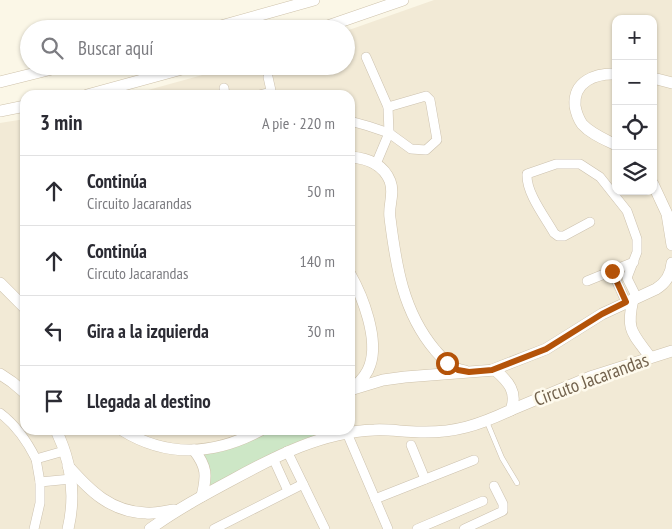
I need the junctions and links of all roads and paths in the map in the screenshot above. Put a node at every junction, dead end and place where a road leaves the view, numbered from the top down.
1 (314, 0) edge
2 (403, 0) edge
3 (260, 15) junction
4 (242, 20) edge
5 (248, 20) edge
6 (345, 20) edge
7 (366, 58) dead end
8 (612, 74) edge
9 (28, 75) edge
10 (139, 75) edge
11 (161, 75) edge
12 (268, 77) dead end
13 (657, 79) edge
14 (0, 82) edge
15 (672, 83) edge
16 (97, 90) edge
17 (107, 90) edge
18 (271, 90) edge
19 (20, 107) edge
20 (388, 108) junction
21 (0, 111) edge
22 (355, 122) edge
23 (389, 133) junction
24 (612, 143) edge
25 (355, 158) edge
26 (376, 164) junction
27 (657, 193) edge
28 (590, 222) dead end
29 (672, 245) edge
30 (634, 262) junction
31 (672, 263) edge
32 (612, 271) junction
33 (587, 281) dead end
34 (0, 283) edge
35 (355, 283) edge
36 (672, 286) edge
37 (650, 292) junction
38 (632, 300) junction
39 (20, 303) edge
40 (672, 351) edge
41 (650, 357) junction
42 (492, 370) junction
43 (469, 372) junction
44 (0, 374) edge
45 (355, 386) edge
46 (355, 388) edge
47 (20, 389) edge
48 (511, 410) junction
49 (0, 413) edge
50 (487, 422) junction
51 (355, 431) edge
52 (20, 433) edge
53 (21, 435) edge
54 (58, 435) edge
55 (131, 435) edge
56 (251, 435) edge
57 (333, 435) edge
58 (343, 435) edge
59 (411, 445) dead end
60 (194, 450) junction
61 (64, 451) junction
62 (287, 451) junction
63 (273, 458) junction
64 (36, 459) junction
65 (474, 460) dead end
66 (68, 466) junction
67 (72, 479) junction
68 (426, 479) junction
69 (40, 482) junction
70 (517, 483) dead end
71 (303, 484) junction
72 (494, 486) dead end
73 (288, 491) junction
74 (202, 496) junction
75 (375, 500) junction
76 (483, 501) dead end
77 (179, 509) junction
78 (34, 529) edge
79 (68, 529) edge
80 (150, 529) edge
81 (214, 529) edge
82 (324, 529) edge
83 (388, 529) edge
84 (417, 529) edge
85 (464, 529) edge

1 - 3 street
2 - 6 street
3 - 4 street
3 - 5 street
7 - 20 street
8 - 24 street
9 - 14 street
10 - 16 street
11 - 17 street
12 - 18 street
13 - 15 street
19 - 21 street
20 - 23 street
20 - 23 street
22 - 23 street
23 - 26 street
25 - 26 street
26 - 43 street
27 - 29 street
28 - 30 street
30 - 32 street
30 - 38 street
31 - 37 street
32 - 33 street
32 - 38 street
34 - 39 street
35 - 45 street
36 - 37 street
37 - 38 street
38 - 41 street
38 - 42 street
40 - 41 street, Circuto Jacarandas
41 - 48 street, Circuto Jacarandas
42 - 43 street
42 - 48 street
43 - 46 street
44 - 47 street
48 - 50 street, Circuto Jacarandas
49 - 52 street
50 - 51 street, Circuto Jacarandas
50 - 70 lane
53 - 64 street
54 - 61 street
55 - 60 street
56 - 60 street
57 - 62 street, Circuto Jacarandas
58 - 75 street
59 - 68 street
60 - 74 street
61 - 64 street
61 - 66 street
62 - 63 street, Circuto Jacarandas
62 - 71 street
63 - 73 street
63 - 74 street, Circuto Jacarandas
64 - 69 street
65 - 68 street
66 - 67 street
66 - 77 street
67 - 69 street
67 - 79 street
68 - 75 street
69 - 78 street
71 - 73 street
71 - 82 street
72 - 85 street
73 - 81 street
74 - 77 street, Circuto Jacarandas
75 - 83 street
76 - 84 street
77 - 80 street, Circuto Jacarandas

